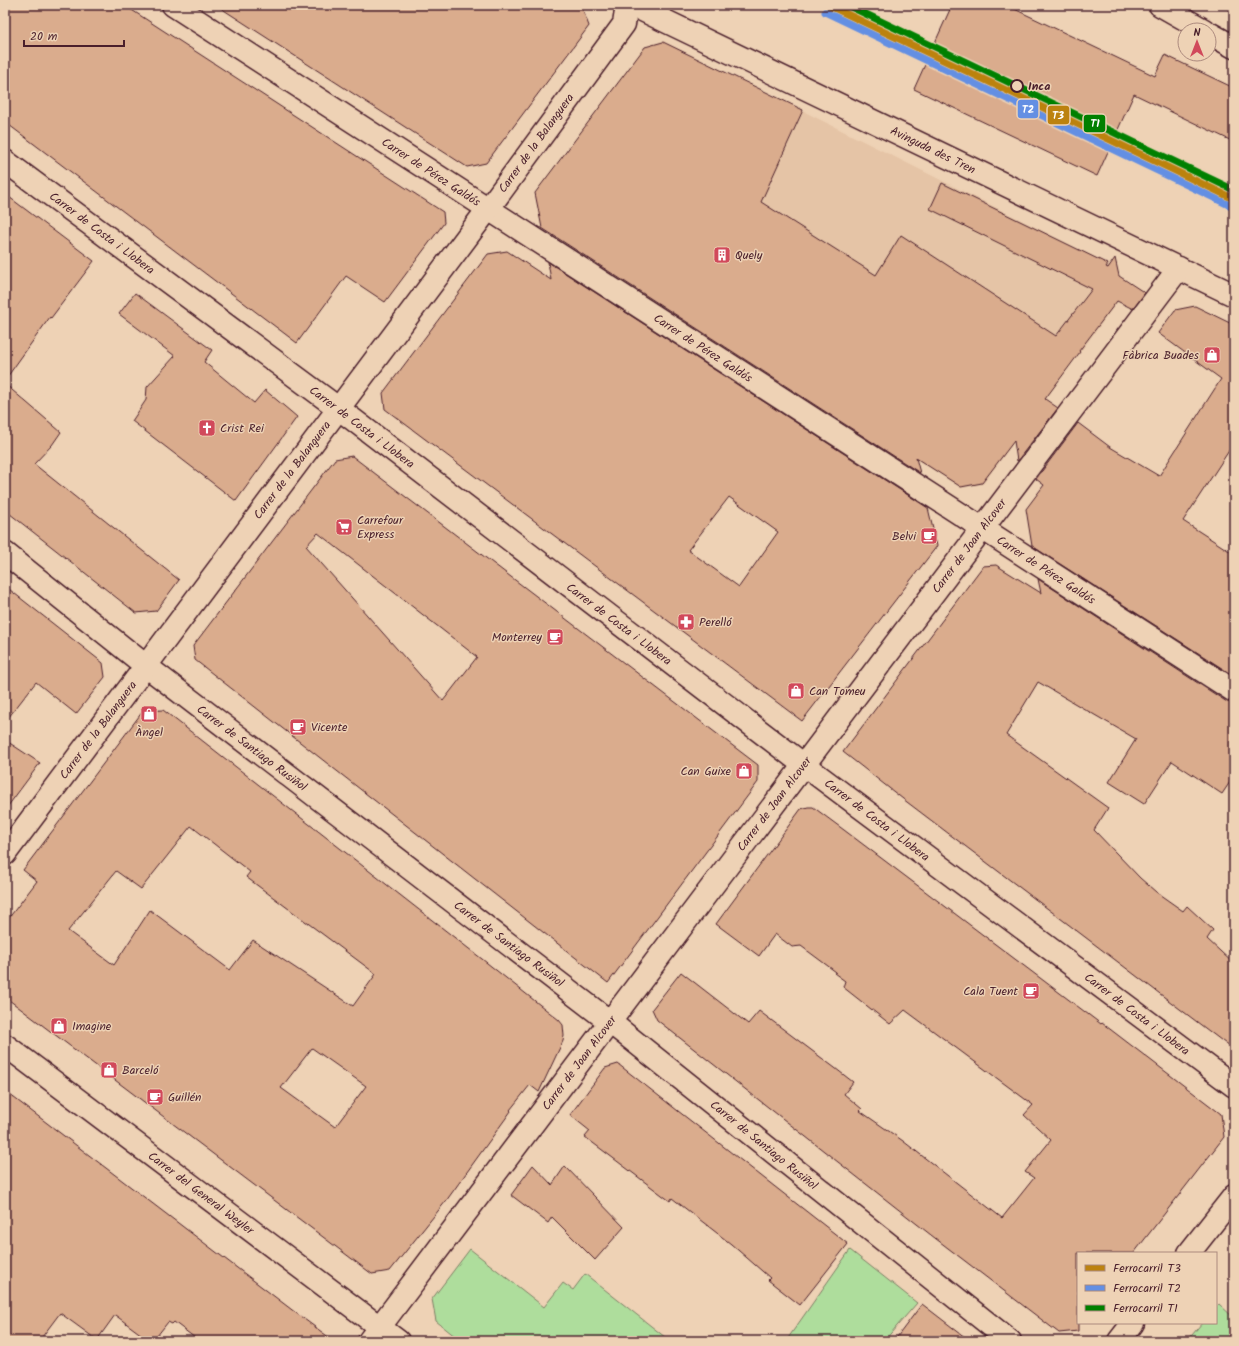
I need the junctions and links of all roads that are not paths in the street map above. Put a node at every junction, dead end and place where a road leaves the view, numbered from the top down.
1 (173, 5) edge
2 (627, 5) edge
3 (632, 5) edge
4 (1160, 5) edge
5 (1190, 22) edge
6 (1217, 37) edge
7 (1234, 47) edge
8 (5, 161) edge
9 (488, 209) junction
10 (1179, 268) junction
11 (1234, 295) edge
12 (338, 408) junction
13 (982, 528) junction
14 (5, 553) edge
15 (146, 666) junction
16 (1234, 691) edge
17 (804, 765) junction
18 (5, 854) edge
19 (610, 1022) junction
20 (5, 1045) edge
21 (1234, 1086) edge
22 (1234, 1196) edge
23 (1190, 1252) edge
24 (1133, 1324) edge
25 (374, 1334) edge
26 (398, 1341) edge
27 (1010, 1341) edge
28 (1119, 1341) edge

1 - 9 street, Carrer de Pérez Galdós
2 - 9 street, Carrer de la Balanguera
3 - 10 street, Avinguda des Tren
4 - 5 street
6 - 7 street
8 - 12 street, Carrer de Costa i Llobera
9 - 12 street, Carrer de la Balanguera
9 - 13 street, Carrer de Pérez Galdós
10 - 11 street, Avinguda des Tren
10 - 13 street, Carrer de Joan Alcover
12 - 15 street, Carrer de la Balanguera
12 - 17 street, Carrer de Costa i Llobera
13 - 16 street, Carrer de Pérez Galdós
13 - 17 street, Carrer de Joan Alcover
14 - 15 street, Carrer de Santiago Rusiñol
15 - 18 street, Carrer de la Balanguera
15 - 19 street, Carrer de Santiago Rusiñol
17 - 19 street, Carrer de Joan Alcover
17 - 21 street, Carrer de Costa i Llobera
19 - 25 street, Carrer de Joan Alcover
19 - 27 street, Carrer de Santiago Rusiñol
20 - 25 street, Carrer del General Weyler
22 - 23 street
24 - 28 street
25 - 26 street, Carrer del General Weyler

